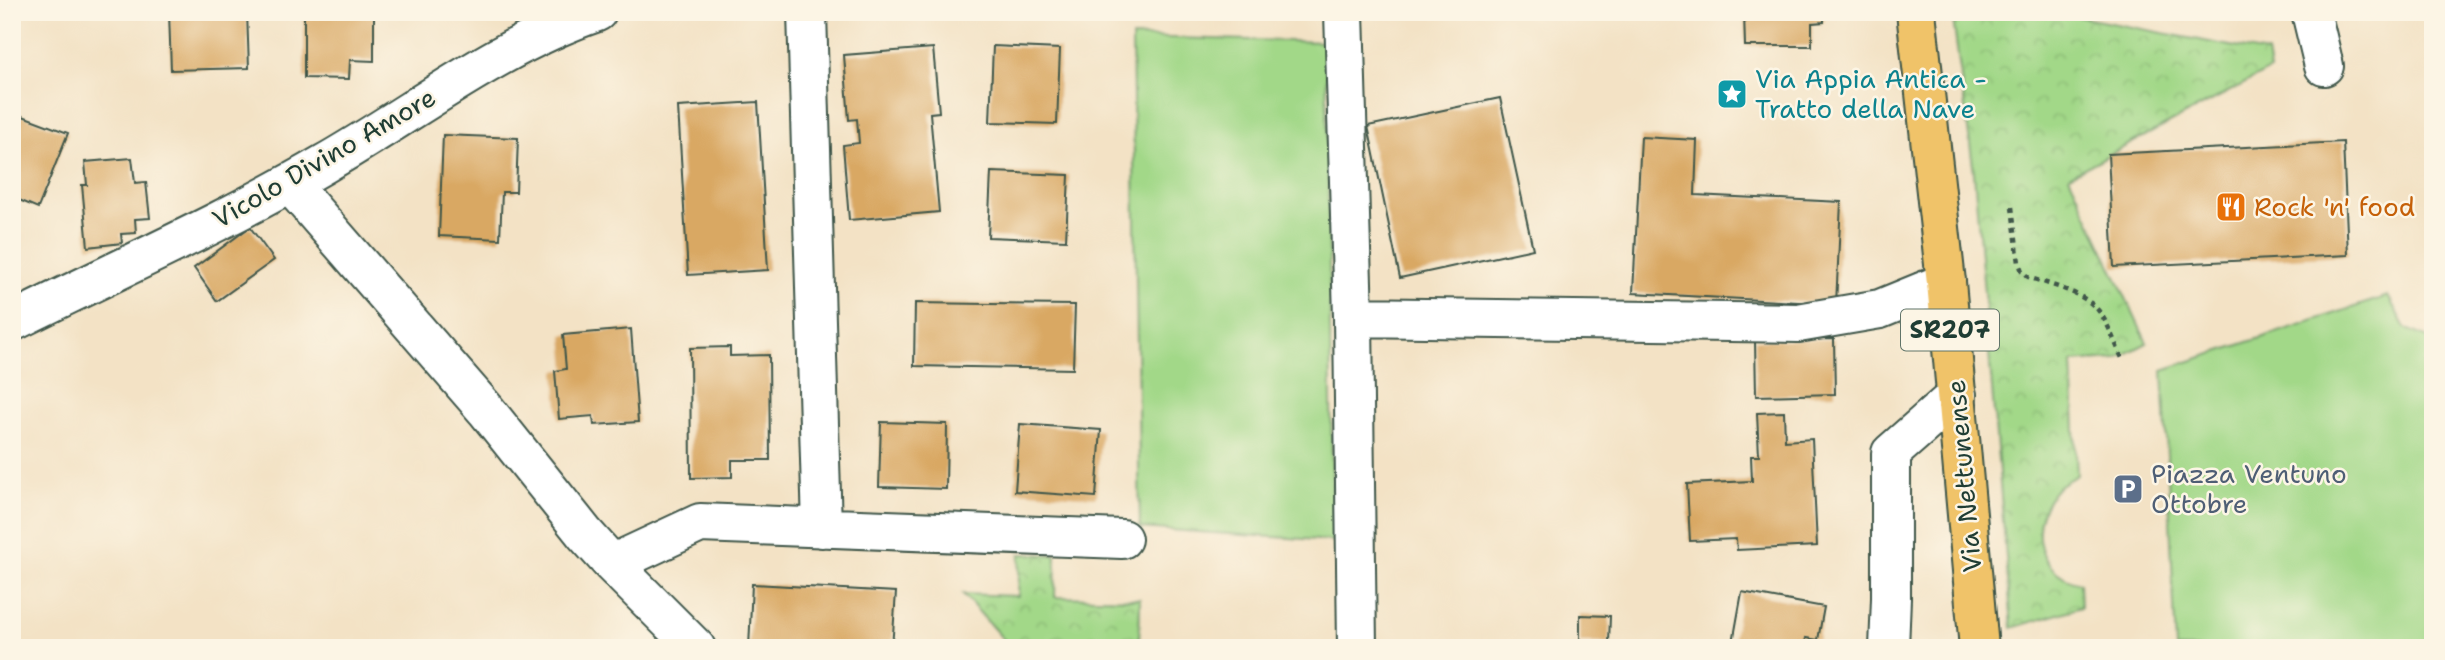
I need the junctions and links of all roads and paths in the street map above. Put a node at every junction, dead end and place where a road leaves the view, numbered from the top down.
1 (597, 12) edge
2 (807, 12) edge
3 (1344, 12) edge
4 (1916, 12) edge
5 (2312, 12) edge
6 (2324, 66) dead end
7 (290, 184) junction
8 (2012, 207) dead end
9 (1946, 282) junction
10 (1353, 317) junction
11 (12, 322) edge
12 (2123, 360) dead end
13 (1957, 395) junction
14 (822, 528) junction
15 (1122, 539) dead end
16 (612, 564) junction
17 (696, 648) edge
18 (1357, 648) edge
19 (1889, 648) edge
20 (1979, 648) edge

1 - 7 street, Vicolo Divino Amore
2 - 14 street
3 - 10 street
4 - 9 main road, Via Nettunense / SR207
5 - 6 street
7 - 11 street, Vicolo Divino Amore
7 - 16 street
8 - 12 path
9 - 10 street
9 - 13 main road, Via Nettunense / SR207
10 - 18 street
13 - 19 street
13 - 20 main road, Via Nettunense / SR207
14 - 15 street
14 - 16 street
16 - 17 street

